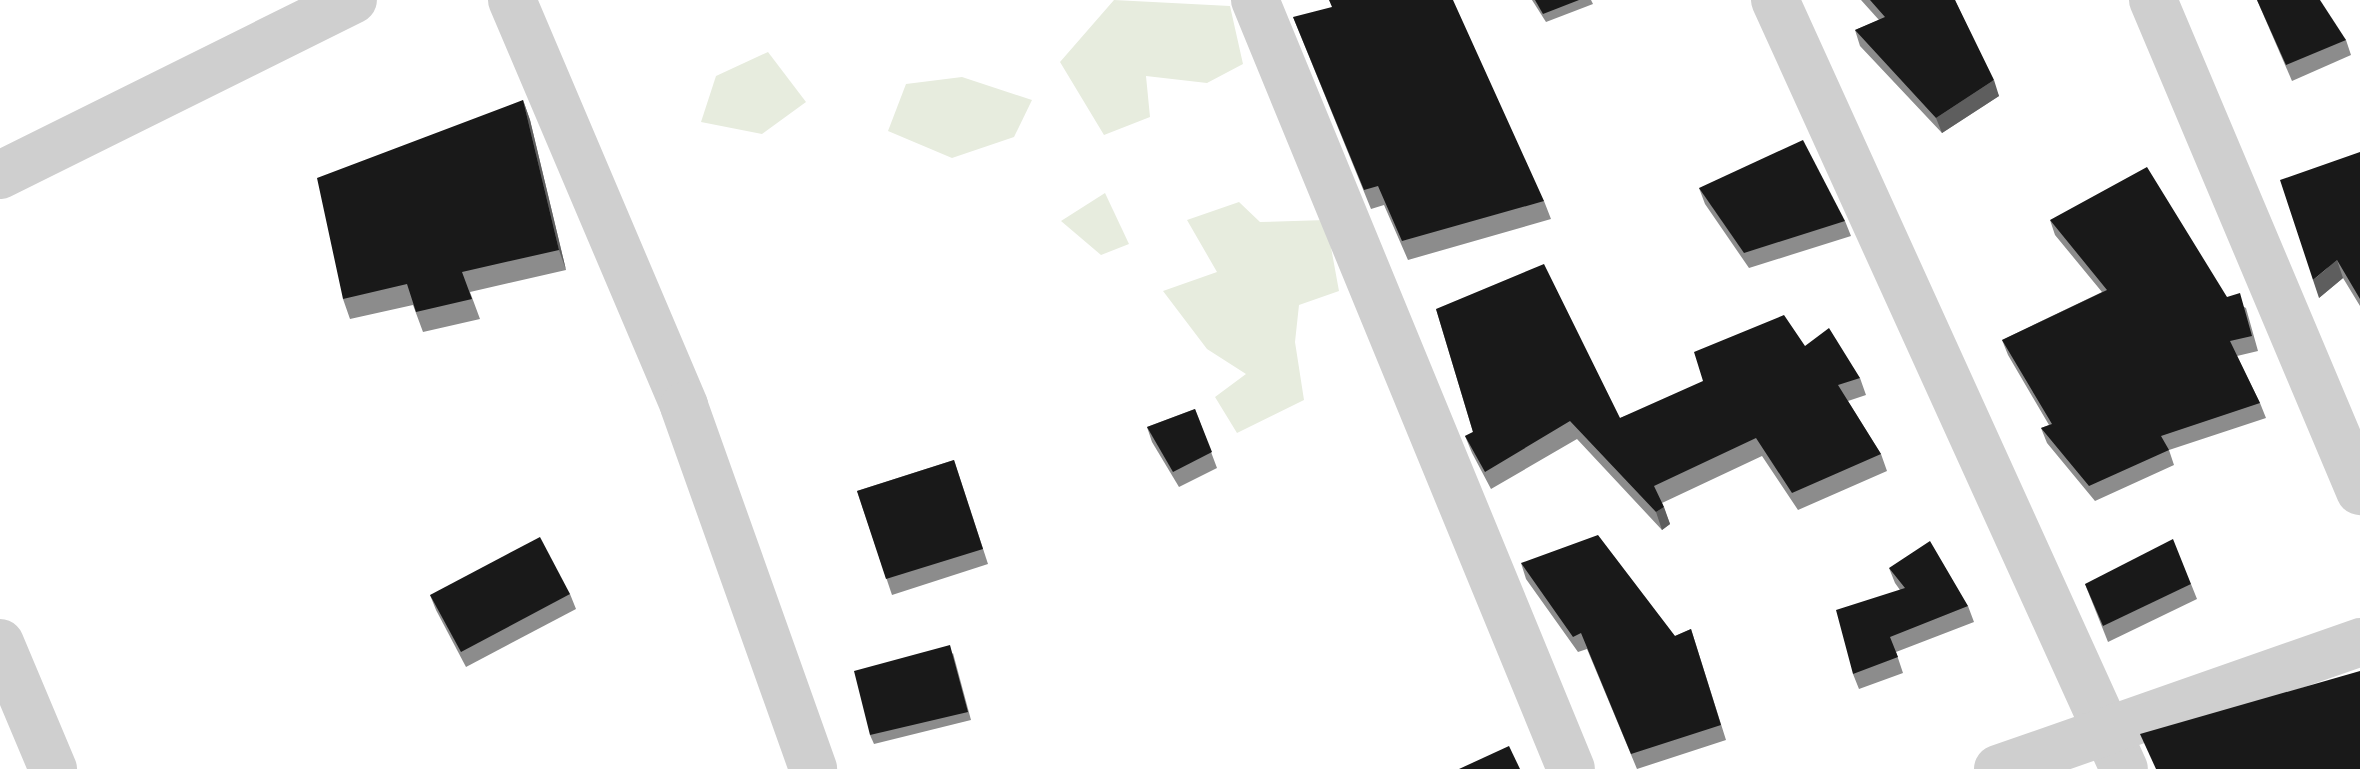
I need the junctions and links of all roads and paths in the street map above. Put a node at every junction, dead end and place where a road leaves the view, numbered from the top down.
1 (353, 0) edge
2 (512, 0) edge
3 (1256, 0) edge
4 (1775, 0) edge
5 (2153, 0) edge
6 (0, 175) edge
7 (2360, 491) edge
8 (2360, 642) edge
9 (0, 643) edge
10 (2114, 750) edge
11 (53, 769) edge
12 (813, 769) edge
13 (1571, 769) edge
14 (1998, 769) edge

1 - 6 street
2 - 12 street
3 - 13 street
4 - 10 street
5 - 7 street
8 - 10 street
9 - 11 street
10 - 14 street

